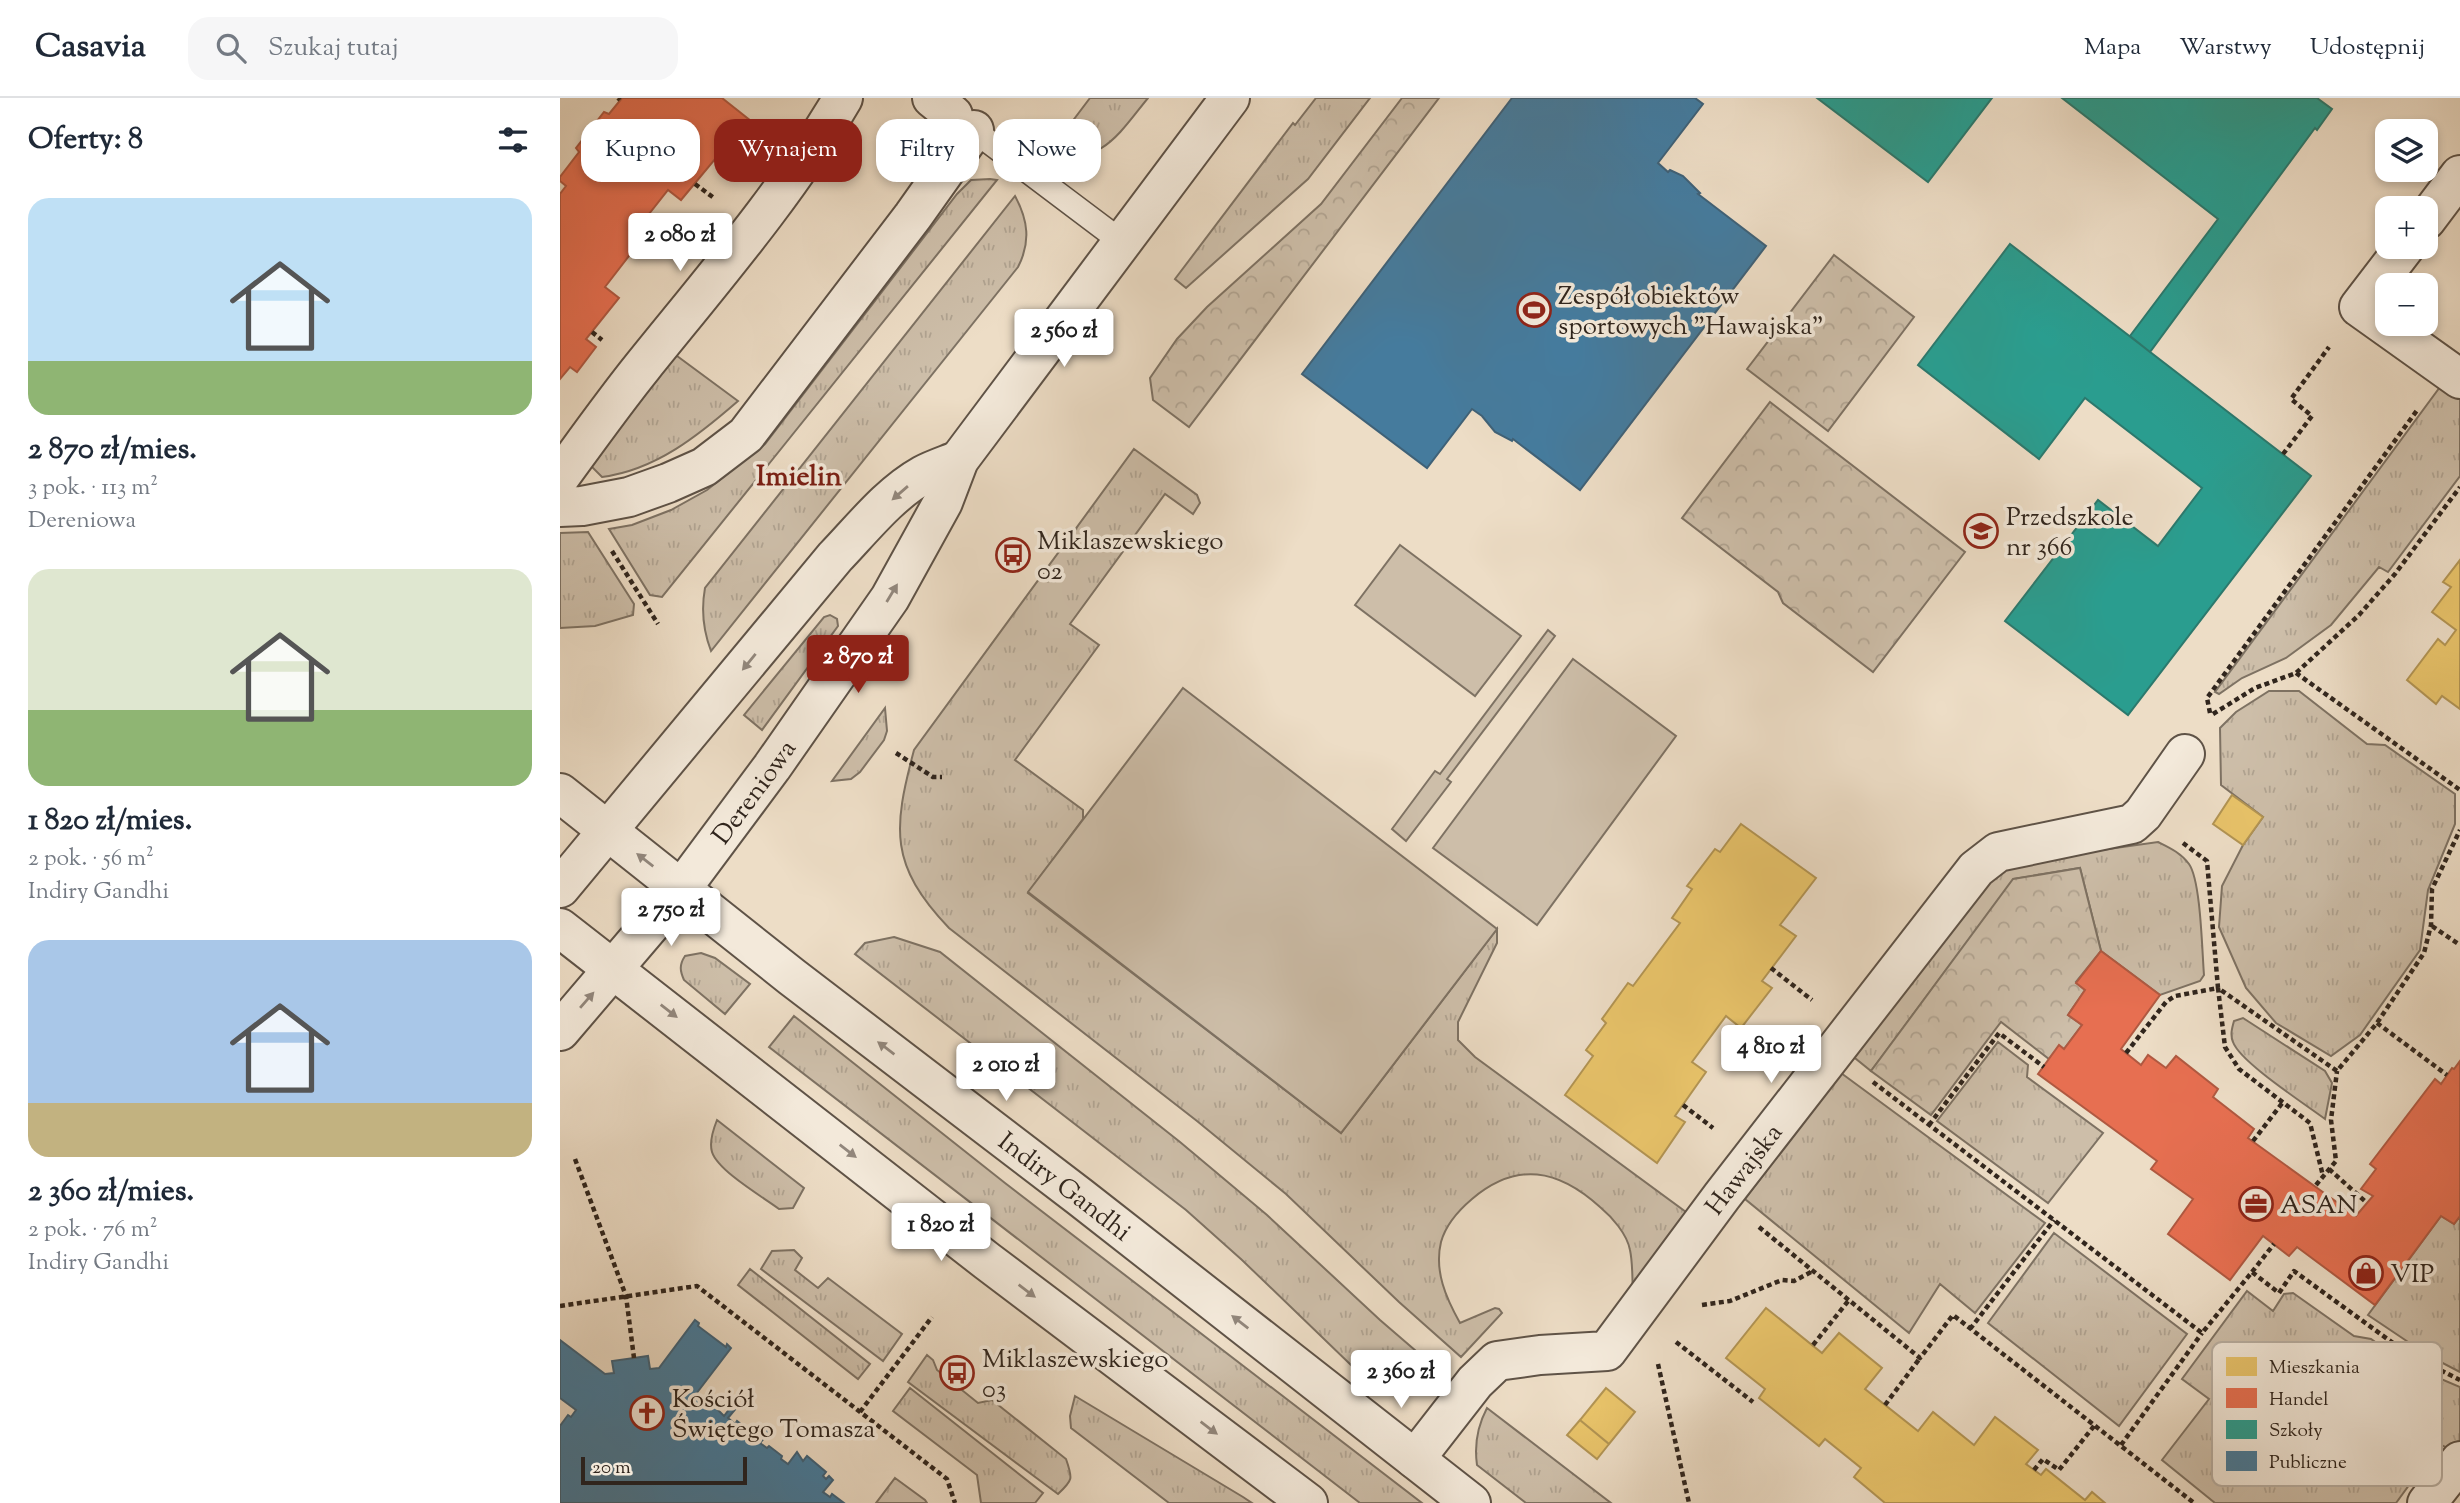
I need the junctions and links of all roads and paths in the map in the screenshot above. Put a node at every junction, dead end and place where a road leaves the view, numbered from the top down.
1 (843, 98) edge
2 (1230, 98) edge
3 (953, 114) edge
4 (2460, 175) edge
5 (2438, 204) edge
6 (1122, 242) junction
7 (2396, 259) edge
8 (2359, 307) junction
9 (2454, 374) edge
10 (2283, 454) dead end
11 (959, 460) junction
12 (560, 477) edge
13 (2460, 487) edge
14 (560, 507) edge
15 (622, 567) dead end
16 (658, 624) dead end
17 (2296, 673) junction
18 (896, 753) dead end
19 (2185, 754) dead end
20 (942, 777) dead end
21 (2460, 790) edge
22 (560, 793) edge
23 (2143, 814) junction
24 (2460, 830) edge
25 (609, 831) junction
26 (560, 888) edge
27 (682, 888) junction
28 (2431, 925) junction
29 (560, 928) edge
30 (2460, 945) edge
31 (615, 969) junction
32 (2218, 988) junction
33 (2377, 1023) junction
34 (560, 1031) edge
35 (1833, 1053) junction
36 (2126, 1053) dead end
37 (2044, 1067) dead end
38 (2337, 1071) junction
39 (2447, 1075) dead end
40 (2283, 1102) junction
41 (1929, 1125) junction
42 (2253, 1141) dead end
43 (575, 1159) dead end
44 (2329, 1170) junction
45 (2323, 1176) junction
46 (2316, 1185) dead end
47 (2367, 1203) dead end
48 (2054, 1220) junction
49 (1769, 1235) dead end
50 (2274, 1244) dead end
51 (1813, 1271) junction
52 (2252, 1272) junction
53 (626, 1296) junction
54 (1849, 1300) junction
55 (560, 1306) edge
56 (932, 1317) dead end
57 (1633, 1317) junction
58 (1970, 1329) junction
59 (2202, 1333) junction
60 (2392, 1342) edge
61 (1813, 1345) dead end
62 (634, 1358) dead end
63 (1920, 1358) junction
64 (2442, 1371) edge
65 (2460, 1380) edge
66 (1752, 1402) dead end
67 (1885, 1405) dead end
68 (860, 1412) junction
69 (2095, 1426) junction
70 (2120, 1446) junction
71 (1415, 1459) junction
72 (2460, 1461) edge
73 (2034, 1470) dead end
74 (2442, 1484) edge
75 (2440, 1486) edge
76 (2190, 1502) edge
77 (955, 1503) edge
78 (1308, 1503) edge
79 (1471, 1503) edge
80 (1689, 1503) edge
81 (2427, 1503) edge

1 - 12 street
2 - 6 street, Dereniowa
3 - 6 lane
3 - 14 street
4 - 5 street
6 - 11 street, Dereniowa
7 - 8 street
8 - 9 street
8 - 10 path
9 - 17 path
11 -> 25 street
27 -> 11 street, Dereniowa
13 - 17 path
15 - 16 path
17 - 21 path
18 - 20 path
19 - 23 street, Hawajska
22 - 25 street, Indiry Gandhi
23 - 32 path
23 - 35 street, Hawajska
24 - 28 path
25 - 26 street
27 -> 25 street, Indiry Gandhi
27 - 31 street, Dereniowa
71 -> 27 street, Indiry Gandhi
28 - 30 path
28 - 33 path
29 - 31 street
34 -> 31 street, Dereniowa
31 -> 78 street
32 - 36 path
32 - 38 path
32 - 40 path
33 - 38 path
33 - 39 path
35 - 41 path
35 - 57 street, Hawajska
37 - 41 path
38 - 44 path
40 - 42 path
40 - 45 path
41 - 48 path
43 - 53 path
44 - 45 path
44 - 47 path
45 - 46 path
48 - 58 path
48 - 59 path
49 - 51 path
50 - 52 path
51 - 54 path
51 - 57 path
52 - 59 path
52 - 60 path
53 - 55 path
53 - 62 path
53 - 68 path
54 - 61 path
54 - 63 path
56 - 68 path
57 - 66 path
57 - 71 street, Hawajska
57 - 80 path
58 - 63 path
58 - 69 path
59 - 70 path
63 - 67 path
64 - 65 path
68 - 77 path
69 - 70 path
69 - 73 path
70 - 76 path
71 - 79 street, Indiry Gandhi
72 - 74 street
75 - 81 street

